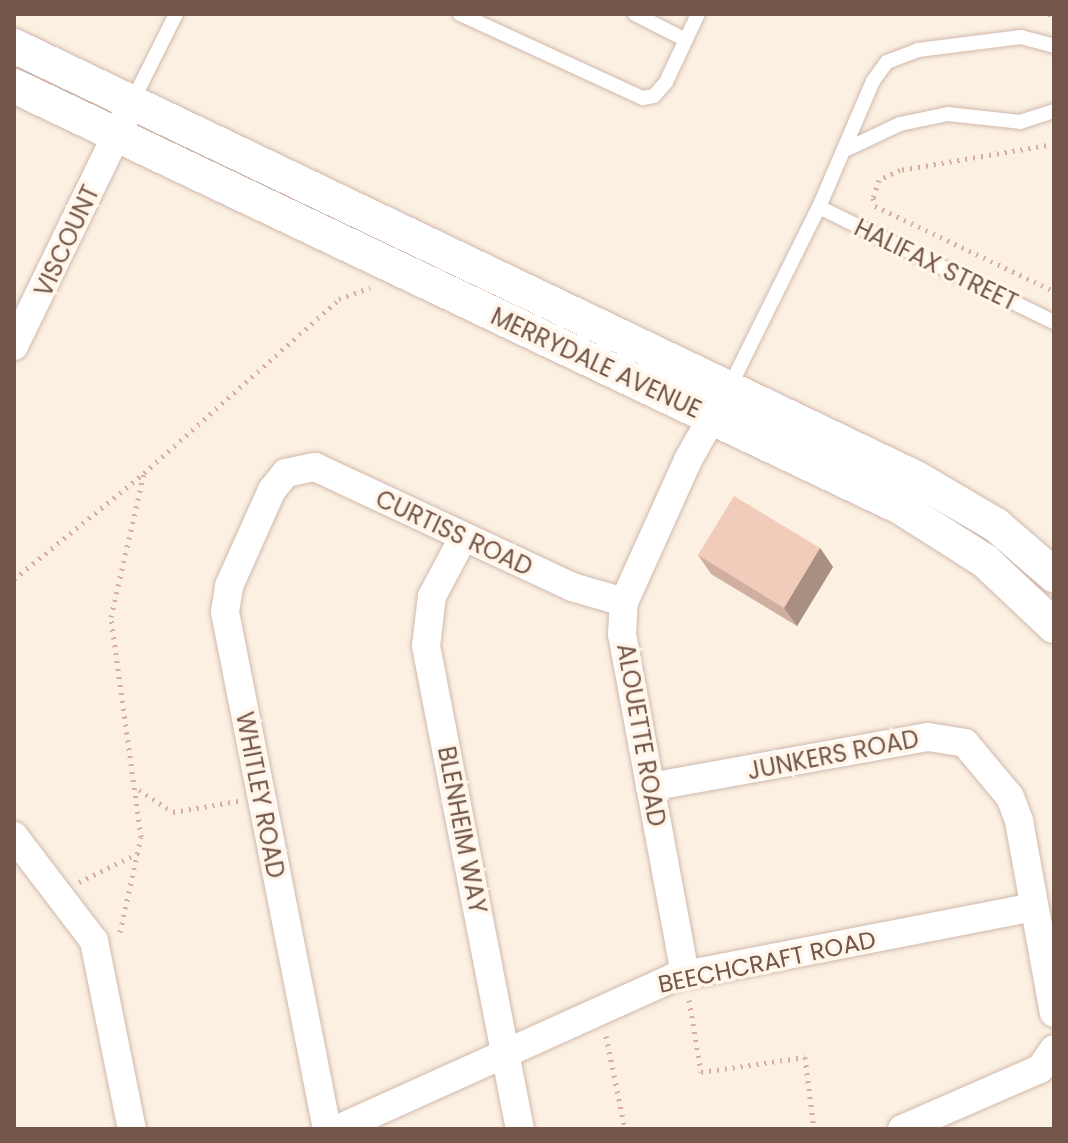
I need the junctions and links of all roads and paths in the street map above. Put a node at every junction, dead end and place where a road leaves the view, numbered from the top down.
1 (176, 14) edge
2 (460, 14) edge
3 (635, 14) edge
4 (698, 14) edge
5 (686, 40) junction
6 (14, 46) edge
7 (1054, 46) edge
8 (14, 86) edge
9 (132, 102) junction
10 (1054, 111) edge
11 (117, 133) junction
12 (1054, 144) edge
13 (845, 150) junction
14 (819, 207) junction
15 (378, 287) dead end
16 (1054, 291) edge
17 (1054, 322) edge
18 (14, 346) edge
19 (720, 403) junction
20 (144, 473) junction
21 (286, 473) joint
22 (463, 538) junction
23 (1054, 575) edge
24 (14, 579) edge
25 (624, 602) junction
26 (1054, 626) edge
27 (650, 787) junction
28 (138, 789) junction
29 (261, 797) junction
30 (14, 836) edge
31 (139, 853) junction
32 (68, 888) dead end
33 (1033, 907) junction
34 (116, 946) dead end
35 (685, 974) junction
36 (600, 1009) junction
37 (1054, 1013) edge
38 (506, 1053) junction
39 (1051, 1054) edge
40 (132, 1129) edge
41 (327, 1129) edge
42 (338, 1129) edge
43 (520, 1129) edge
44 (625, 1129) edge
45 (814, 1129) edge
46 (902, 1129) edge

1 - 9 lane
2 - 5 lane
3 - 5 lane
4 - 5 lane
6 - 9 street, MERRYDALE AVENUE
7 - 13 lane
8 - 11 street, MERRYDALE AVENUE
9 - 11 street
9 - 19 street, MERRYDALE AVENUE
10 - 13 lane
11 - 18 street, VISCOUNT
11 - 19 street, MERRYDALE AVENUE
12 - 16 path
13 - 14 lane
14 - 17 lane, HALIFAX STREET
14 - 19 lane
15 - 20 path
19 - 23 street, MERRYDALE AVENUE
19 - 25 street, ALOUETTE ROAD
19 - 26 street, MERRYDALE AVENUE
20 - 24 path
20 - 28 path
21 - 22 street, CURTISS ROAD
21 - 29 street, WHITLEY ROAD
22 - 25 street, CURTISS ROAD
22 - 38 street, BLENHEIM WAY
25 - 27 street, ALOUETTE ROAD
27 - 33 street, JUNKERS ROAD
27 - 35 street, ALOUETTE ROAD
28 - 29 path
28 - 31 path
29 - 41 street, WHITLEY ROAD
30 - 40 street
31 - 32 path
31 - 34 path
33 - 35 street, BEECHCRAFT ROAD
33 - 37 street, JUNKERS ROAD
35 - 36 street, BEECHCRAFT ROAD
35 - 45 path
36 - 38 street, BEECHCRAFT ROAD
36 - 44 path
38 - 42 street, BEECHCRAFT ROAD
38 - 43 street, BLENHEIM WAY
39 - 46 street

